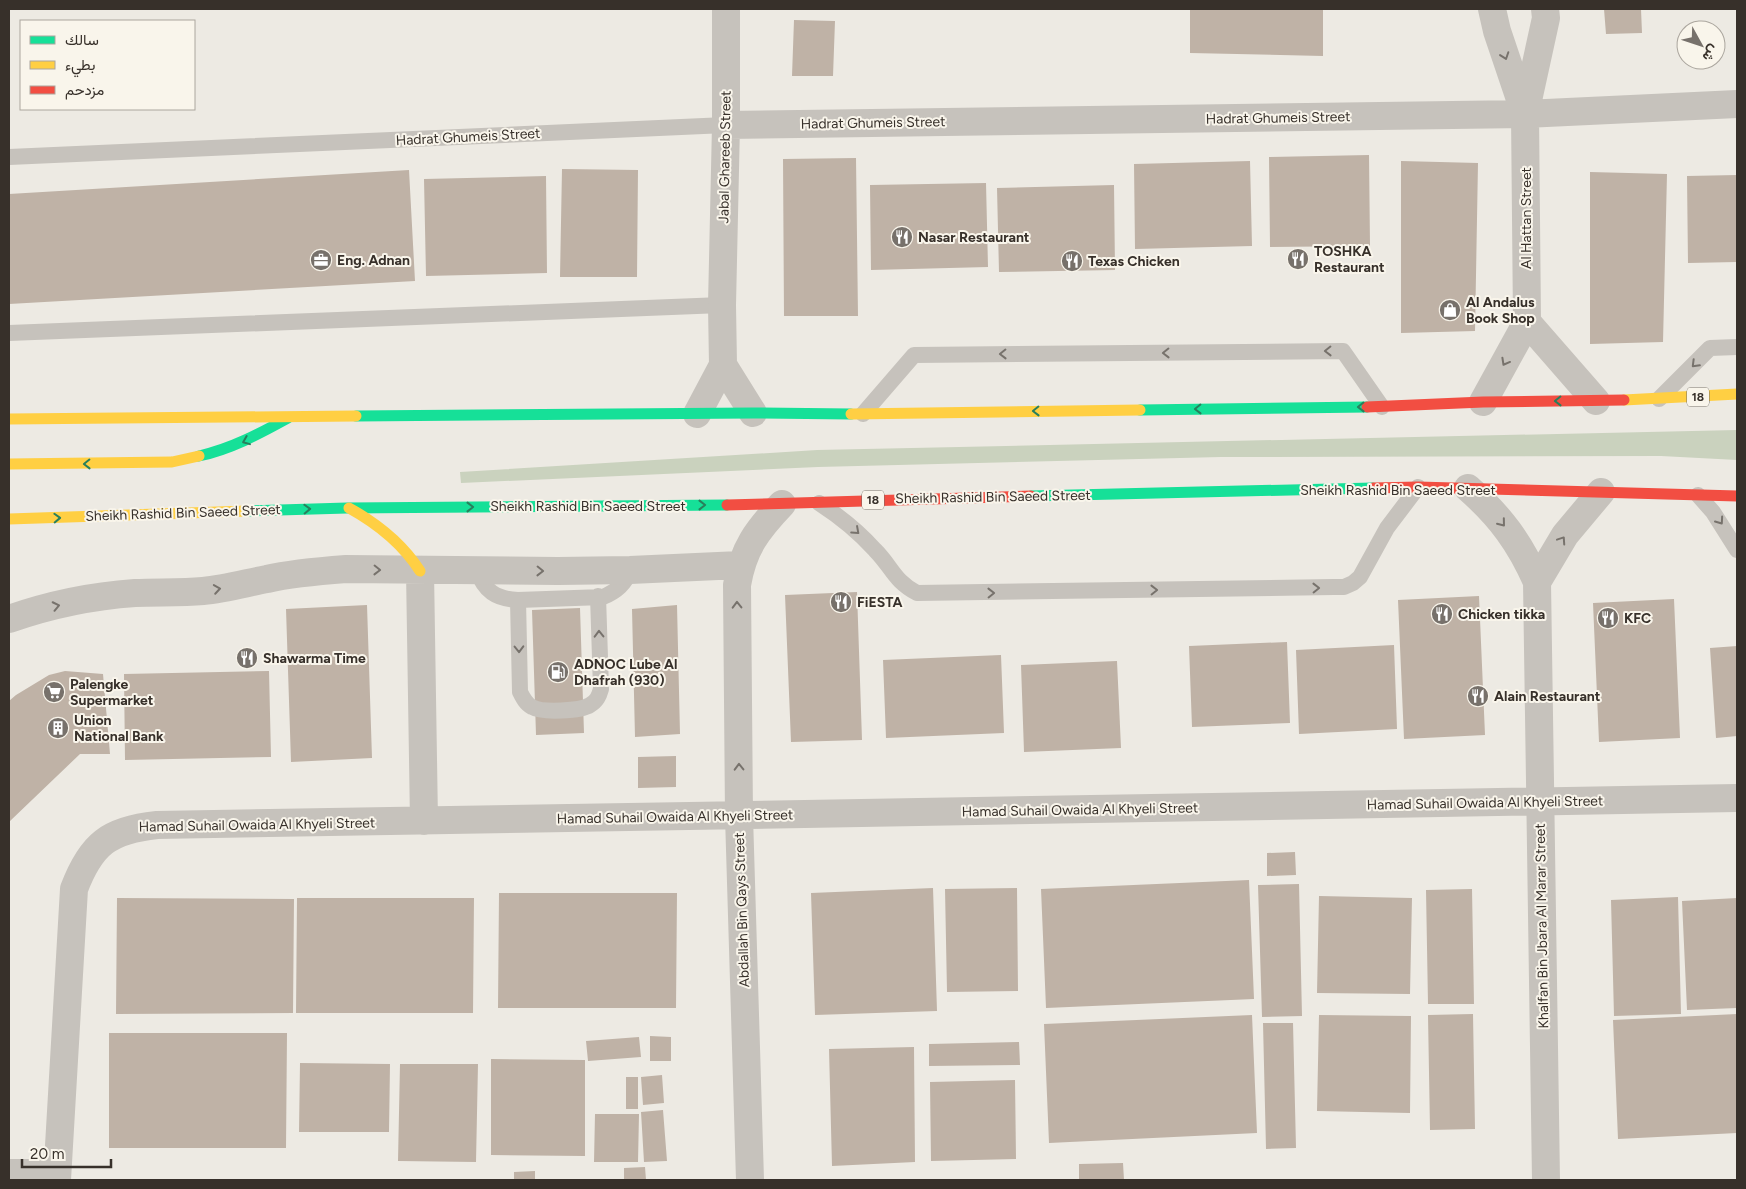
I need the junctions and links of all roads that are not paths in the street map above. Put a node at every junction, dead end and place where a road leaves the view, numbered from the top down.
1 (726, 9) edge
2 (1492, 9) edge
3 (1545, 9) edge
4 (1737, 104) edge
5 (1525, 114) junction
6 (726, 126) junction
7 (9, 157) edge
8 (722, 304) junction
9 (1527, 322) junction
10 (9, 333) edge
11 (1737, 347) edge
12 (723, 365) junction
13 (1737, 394) edge
14 (1596, 400) junction
15 (1660, 400) junction
16 (1483, 402) junction
17 (1382, 407) junction
18 (753, 413) junction
19 (697, 414) junction
20 (863, 414) junction
21 (289, 417) junction
22 (9, 419) edge
23 (9, 464) edge
24 (1418, 487) junction
25 (1468, 488) junction
26 (1601, 492) junction
27 (1698, 495) junction
28 (1737, 496) edge
29 (817, 501) junction
30 (782, 504) junction
31 (347, 508) junction
32 (9, 519) edge
33 (1737, 550) edge
34 (740, 566) junction
35 (420, 570) junction
36 (477, 570) junction
37 (630, 570) junction
38 (1537, 582) junction
39 (598, 596) junction
40 (518, 600) junction
41 (9, 619) edge
42 (1737, 798) edge
43 (1540, 802) junction
44 (739, 816) junction
45 (424, 822) junction
46 (9, 1173) edge
47 (57, 1177) edge
48 (750, 1180) edge
49 (1546, 1180) edge

1 - 6 street, Jabal Ghareeb Street
2 -> 5 street, Al Hattan Street
3 - 5 street, Al Hattan Street
4 - 5 street, Hadrat Ghumeis Street
5 - 6 street, Hadrat Ghumeis Street
5 - 9 street, Al Hattan Street
6 - 7 lane, Hadrat Ghumeis Street
6 - 8 street, Jabal Ghareeb Street
8 - 10 lane
8 - 12 street, Jabal Ghareeb Street
9 - 14 street
9 -> 16 street, Al Hattan Street
11 -> 15 lane
12 - 18 street
12 - 19 street
13 - 15 main road, 18
14 - 15 main road, 18
14 -> 16 main road, 18
16 - 17 main road, 18
17 -> 20 main road, 18
17 -> 20 lane
18 - 19 main road, 18
18 - 20 main road, 18
19 - 21 main road, 18
21 - 22 main road, 18
21 -> 23 main road
24 - 25 main road, Sheikh Rashid Bin Saeed Street / 18
24 - 29 main road, Sheikh Rashid Bin Saeed Street / 18
29 -> 24 lane
25 - 26 main road, Sheikh Rashid Bin Saeed Street / 18
25 -> 38 street, Khalfan Bin Jbara Al Marar Street
26 - 27 main road, Sheikh Rashid Bin Saeed Street / 18
38 -> 26 street
27 - 28 main road, Sheikh Rashid Bin Saeed Street / 18
27 -> 33 lane
29 - 30 main road, Sheikh Rashid Bin Saeed Street / 18
31 -> 30 main road, Sheikh Rashid Bin Saeed Street / 18
30 - 34 street, Abdallah Bin Qays Street
32 -> 31 main road, Sheikh Rashid Bin Saeed Street / 18
31 - 35 main road
34 - 37 street
44 -> 34 street, Abdallah Bin Qays Street
35 - 36 street
41 -> 35 street
35 - 45 street
36 -> 37 street
36 - 40 lane
37 - 39 lane
38 - 43 street, Khalfan Bin Jbara Al Marar Street
39 - 40 lane
40 -> 39 lane
42 - 43 street, Hamad Suhail Owaida Al Khyeli Street
43 - 44 street, Hamad Suhail Owaida Al Khyeli Street
43 - 49 street, Khalfan Bin Jbara Al Marar Street
44 - 45 street, Hamad Suhail Owaida Al Khyeli Street
44 - 48 street, Abdallah Bin Qays Street
45 - 47 street, Hamad Suhail Owaida Al Khyeli Street
46 - 47 street, Hamad Suhail Owaida Al Khyeli Street

